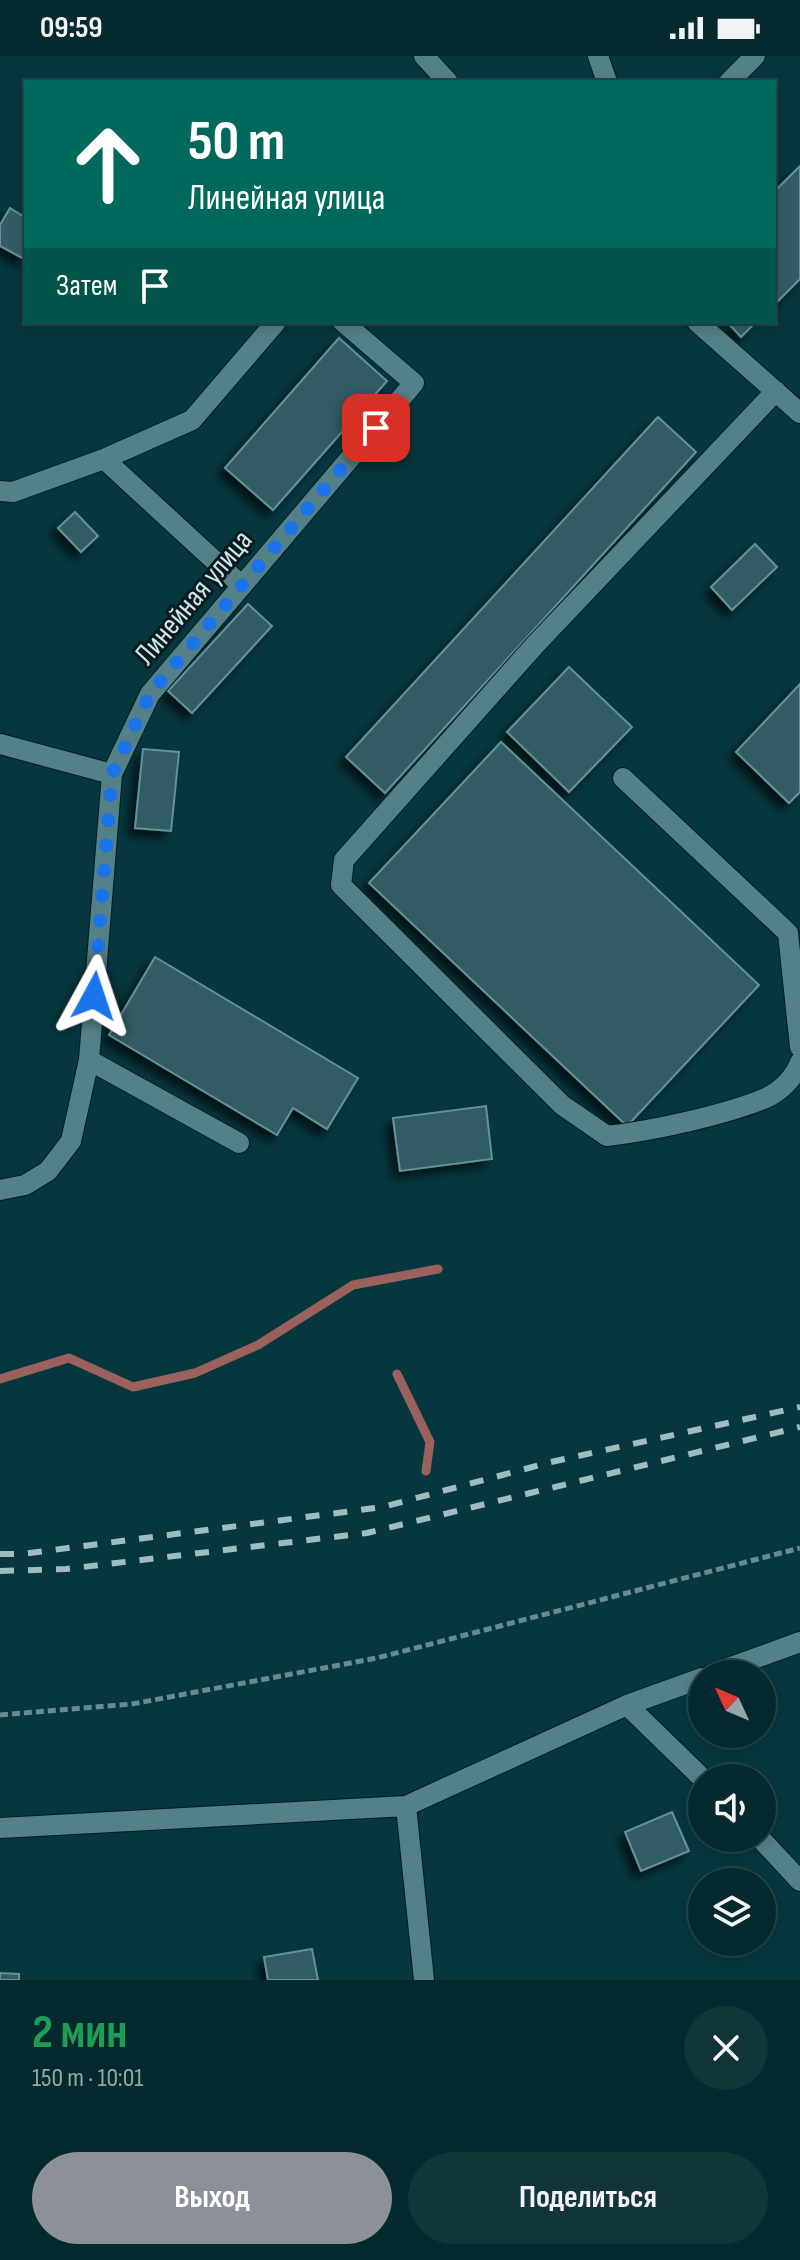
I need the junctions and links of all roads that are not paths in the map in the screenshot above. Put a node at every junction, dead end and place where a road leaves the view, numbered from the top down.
1 (598, 56) edge
2 (755, 56) edge
3 (606, 80) edge
4 (731, 80) edge
5 (274, 324) edge
6 (345, 324) edge
7 (699, 324) edge
8 (776, 391) junction
9 (800, 413) edge
10 (104, 459) junction
11 (0, 491) edge
12 (242, 586) junction
13 (0, 744) edge
14 (112, 774) junction
15 (623, 778) dead end
16 (794, 927) edge
17 (800, 1047) edge
18 (89, 1060) junction
19 (800, 1062) edge
20 (239, 1143) dead end
21 (0, 1190) edge
22 (800, 1642) edge
23 (750, 1660) edge
24 (688, 1683) edge
25 (627, 1705) junction
26 (688, 1764) edge
27 (406, 1806) junction
28 (0, 1828) edge
29 (773, 1852) edge
30 (800, 1881) edge
31 (424, 1980) edge

1 - 3 street
2 - 4 street
5 - 10 street
6 - 12 street, Линейная улица
7 - 8 street
8 - 9 street
8 - 19 street
10 - 11 street
10 - 12 street
12 - 14 street, Линейная улица
13 - 14 street
14 - 18 street
15 - 16 street
16 - 17 street
18 - 20 street
18 - 21 street
22 - 23 street
24 - 25 street
25 - 26 street
25 - 27 street
27 - 28 street
27 - 31 street
29 - 30 street

